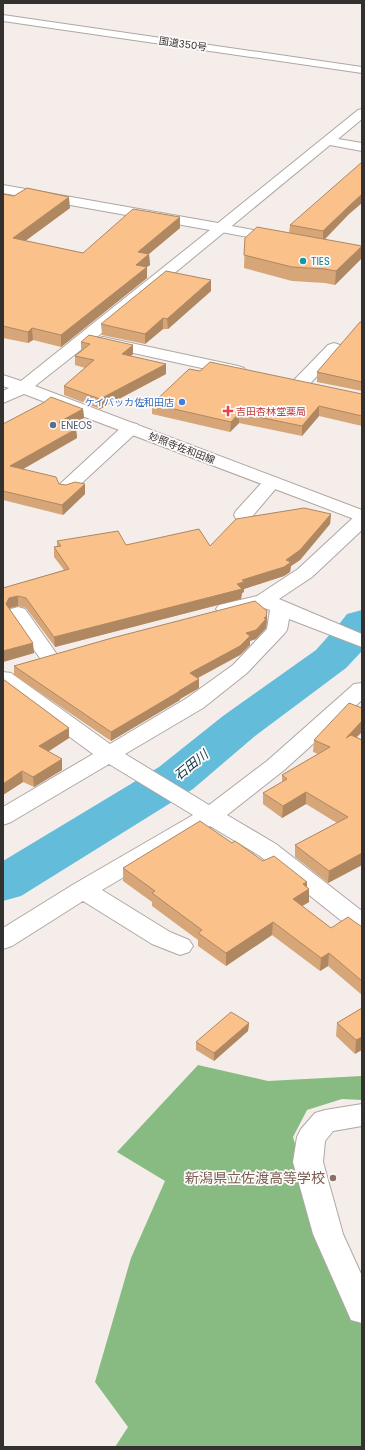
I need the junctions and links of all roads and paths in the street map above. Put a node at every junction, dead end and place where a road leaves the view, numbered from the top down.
1 (3, 18) edge
2 (362, 70) edge
3 (362, 113) edge
4 (329, 141) junction
5 (362, 146) edge
6 (3, 189) edge
7 (221, 228) junction
8 (295, 241) edge
9 (86, 338) junction
10 (334, 348) dead end
11 (254, 374) edge
12 (3, 380) edge
13 (300, 384) edge
14 (22, 388) junction
15 (3, 398) edge
16 (131, 428) junction
17 (272, 482) junction
18 (66, 488) edge
19 (243, 515) dead end
20 (362, 516) edge
21 (362, 520) edge
22 (280, 607) junction
23 (18, 613) dead end
24 (210, 613) edge
25 (362, 641) edge
26 (70, 651) edge
27 (49, 656) junction
28 (13, 669) edge
29 (362, 689) edge
30 (114, 757) junction
31 (204, 812) junction
32 (3, 817) edge
33 (83, 890) junction
34 (362, 924) edge
35 (3, 940) edge
36 (180, 946) dead end
37 (362, 1115) edge
38 (362, 1310) edge

1 - 2 main road, 国道350号
3 - 4 main road
4 - 5 main road
4 - 7 main road
6 - 7 main road
7 - 8 main road
7 - 9 main road
9 - 11 main road
9 - 14 main road
10 - 13 main road
12 - 14 main road, 妙照寺佐和田線
14 - 15 main road
14 - 16 main road, 妙照寺佐和田線
16 - 17 main road, 妙照寺佐和田線
16 - 18 main road
17 - 19 main road
17 - 20 main road, 妙照寺佐和田線
21 - 22 main road
22 - 24 main road
22 - 25 main road
22 - 30 main road
23 - 27 main road
26 - 27 main road
27 - 28 main road
28 - 30 main road
29 - 31 main road
30 - 31 main road
30 - 32 main road
31 - 33 main road
31 - 34 main road
33 - 35 main road
33 - 36 main road
37 - 38 main road

